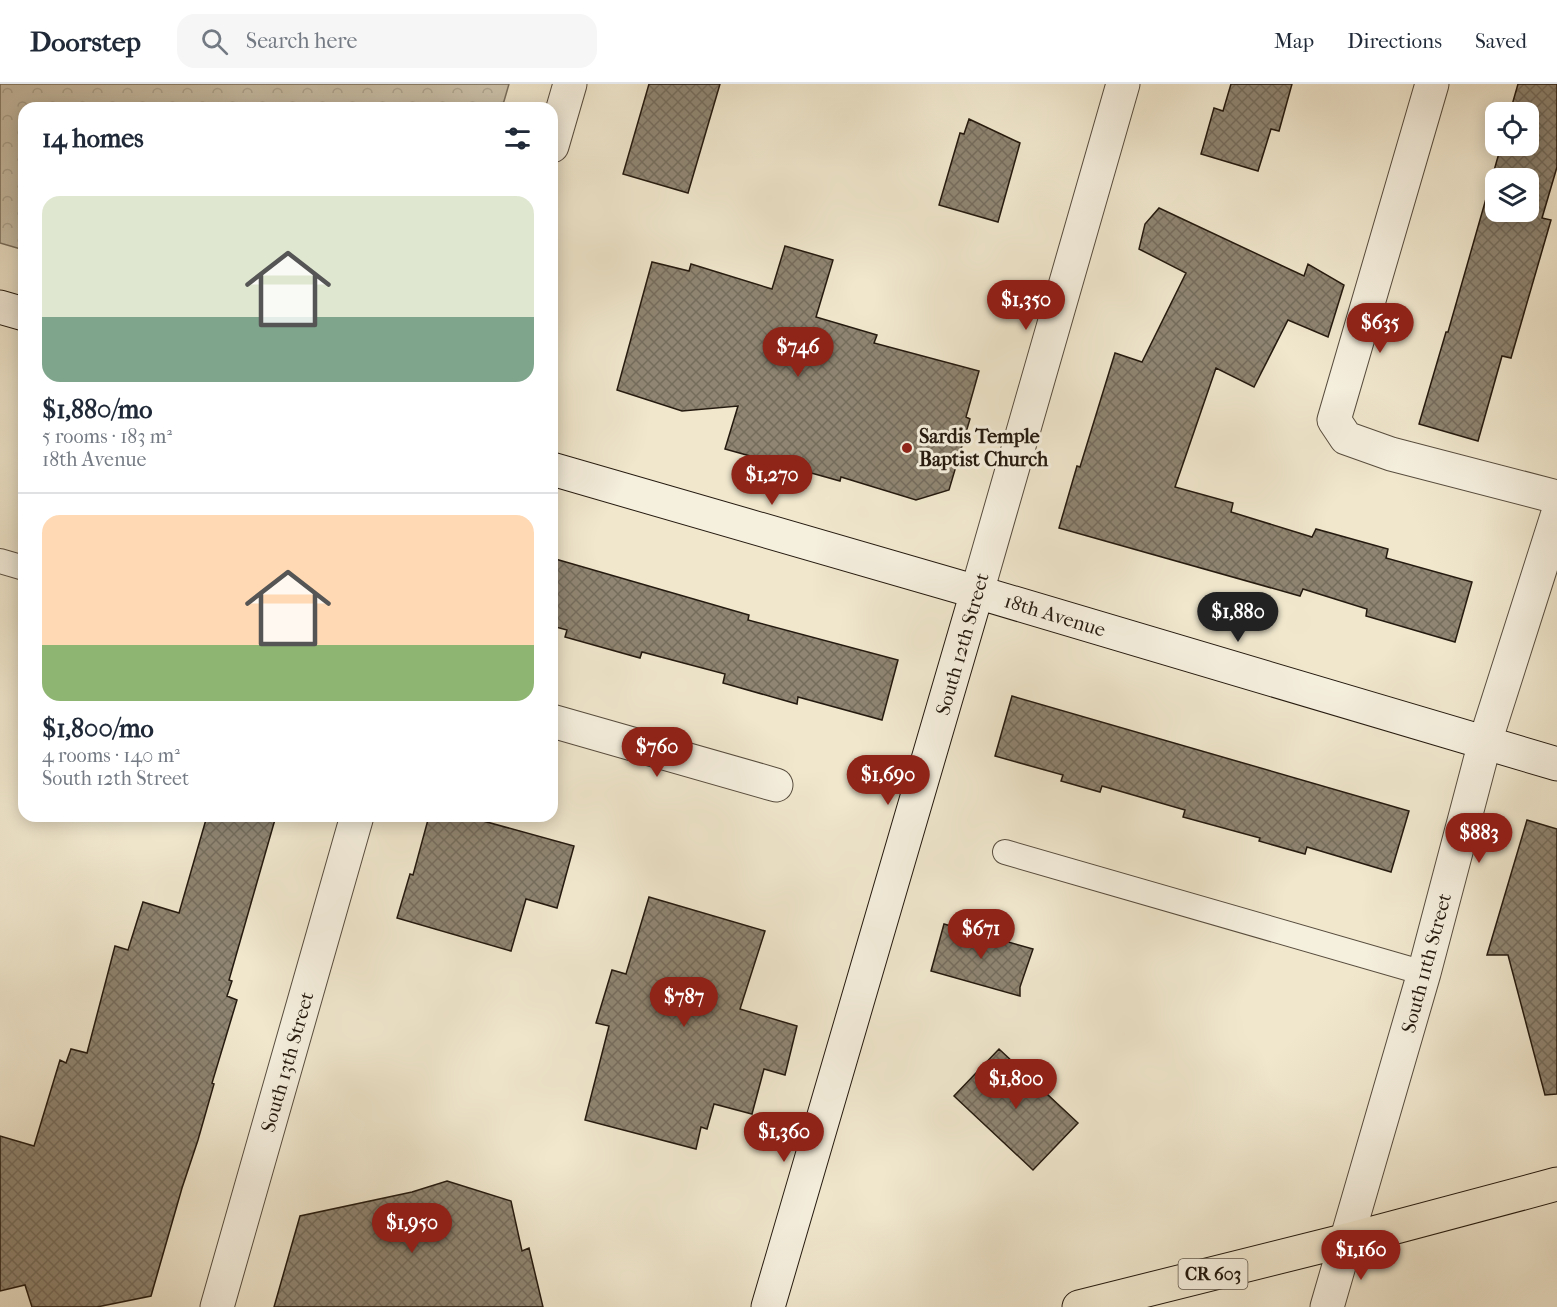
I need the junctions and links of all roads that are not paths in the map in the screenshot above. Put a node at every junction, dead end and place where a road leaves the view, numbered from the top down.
1 (570, 84) edge
2 (1123, 84) edge
3 (1432, 84) edge
4 (558, 125) edge
5 (0, 307) edge
6 (18, 312) edge
7 (558, 471) edge
8 (1557, 497) edge
9 (1557, 516) edge
10 (0, 561) edge
11 (18, 566) edge
12 (977, 592) junction
13 (558, 723) edge
14 (1485, 742) junction
15 (1557, 764) edge
16 (776, 785) dead end
17 (355, 822) edge
18 (1005, 852) dead end
19 (1424, 973) junction
20 (1557, 1184) edge
21 (1347, 1240) junction
22 (217, 1307) edge
23 (768, 1307) edge
24 (1079, 1307) edge
25 (1327, 1307) edge

1 - 4 street
2 - 12 street, South 12th Street
3 - 8 street
5 - 6 street
7 - 12 street, 18th Avenue
9 - 14 street, South 11th Street
10 - 11 lane
12 - 14 street, 18th Avenue
12 - 23 street, South 12th Street
13 - 16 street
14 - 15 street, 18th Avenue
14 - 19 street, South 11th Street
17 - 22 street, South 13th Street
18 - 19 lane
19 - 21 street, South 11th Street
20 - 21 main road, CR 603
21 - 24 main road, CR 603
21 - 25 street, South 11th Street

